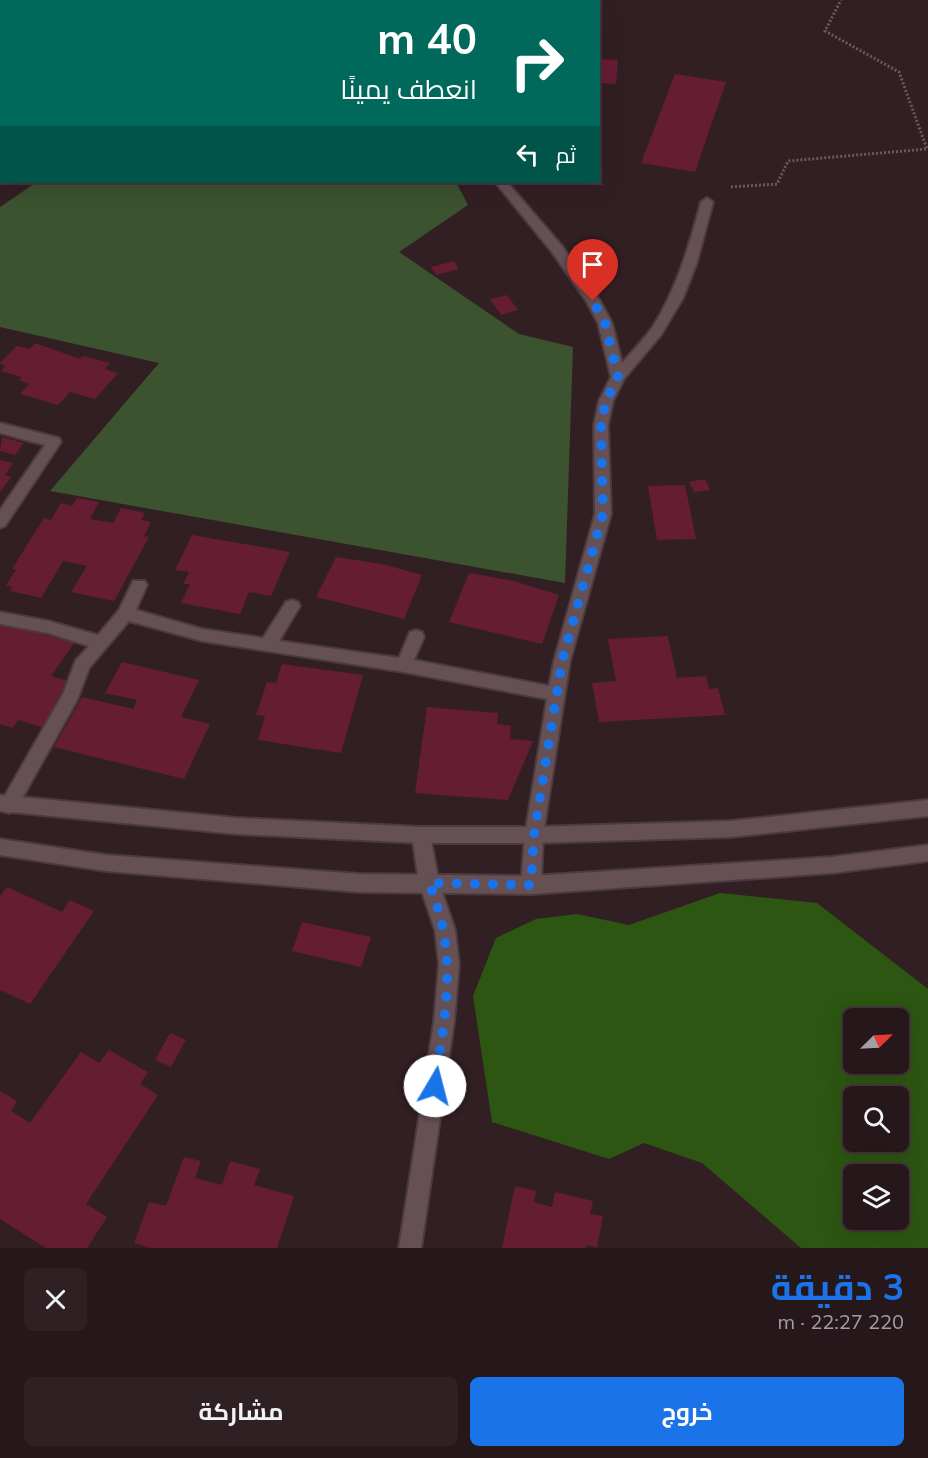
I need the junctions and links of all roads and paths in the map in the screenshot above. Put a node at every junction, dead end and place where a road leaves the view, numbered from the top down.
1 (841, 0) edge
2 (502, 183) edge
3 (731, 187) dead end
4 (707, 202) dead end
5 (618, 377) junction
6 (0, 428) edge
7 (0, 522) edge
8 (139, 585) dead end
9 (292, 606) dead end
10 (126, 614) junction
11 (0, 618) edge
12 (416, 637) dead end
13 (101, 643) junction
14 (268, 644) junction
15 (404, 665) junction
16 (556, 694) junction
17 (5, 804) edge
18 (928, 808) edge
19 (421, 835) junction
20 (534, 835) junction
21 (0, 847) edge
22 (928, 853) edge
23 (429, 883) junction
24 (531, 885) junction
25 (410, 1248) edge

1 - 3 path
2 - 5 street
4 - 5 street
5 - 16 street
6 - 7 street
8 - 10 street
9 - 14 street
10 - 13 street
10 - 14 street
11 - 13 street
12 - 15 street
13 - 17 street
14 - 15 street
15 - 16 street
16 - 20 street
17 - 19 street
18 - 20 street
19 - 20 street
19 - 23 street
20 - 24 street
21 - 23 street
22 - 24 street
23 - 24 street
23 - 25 street

